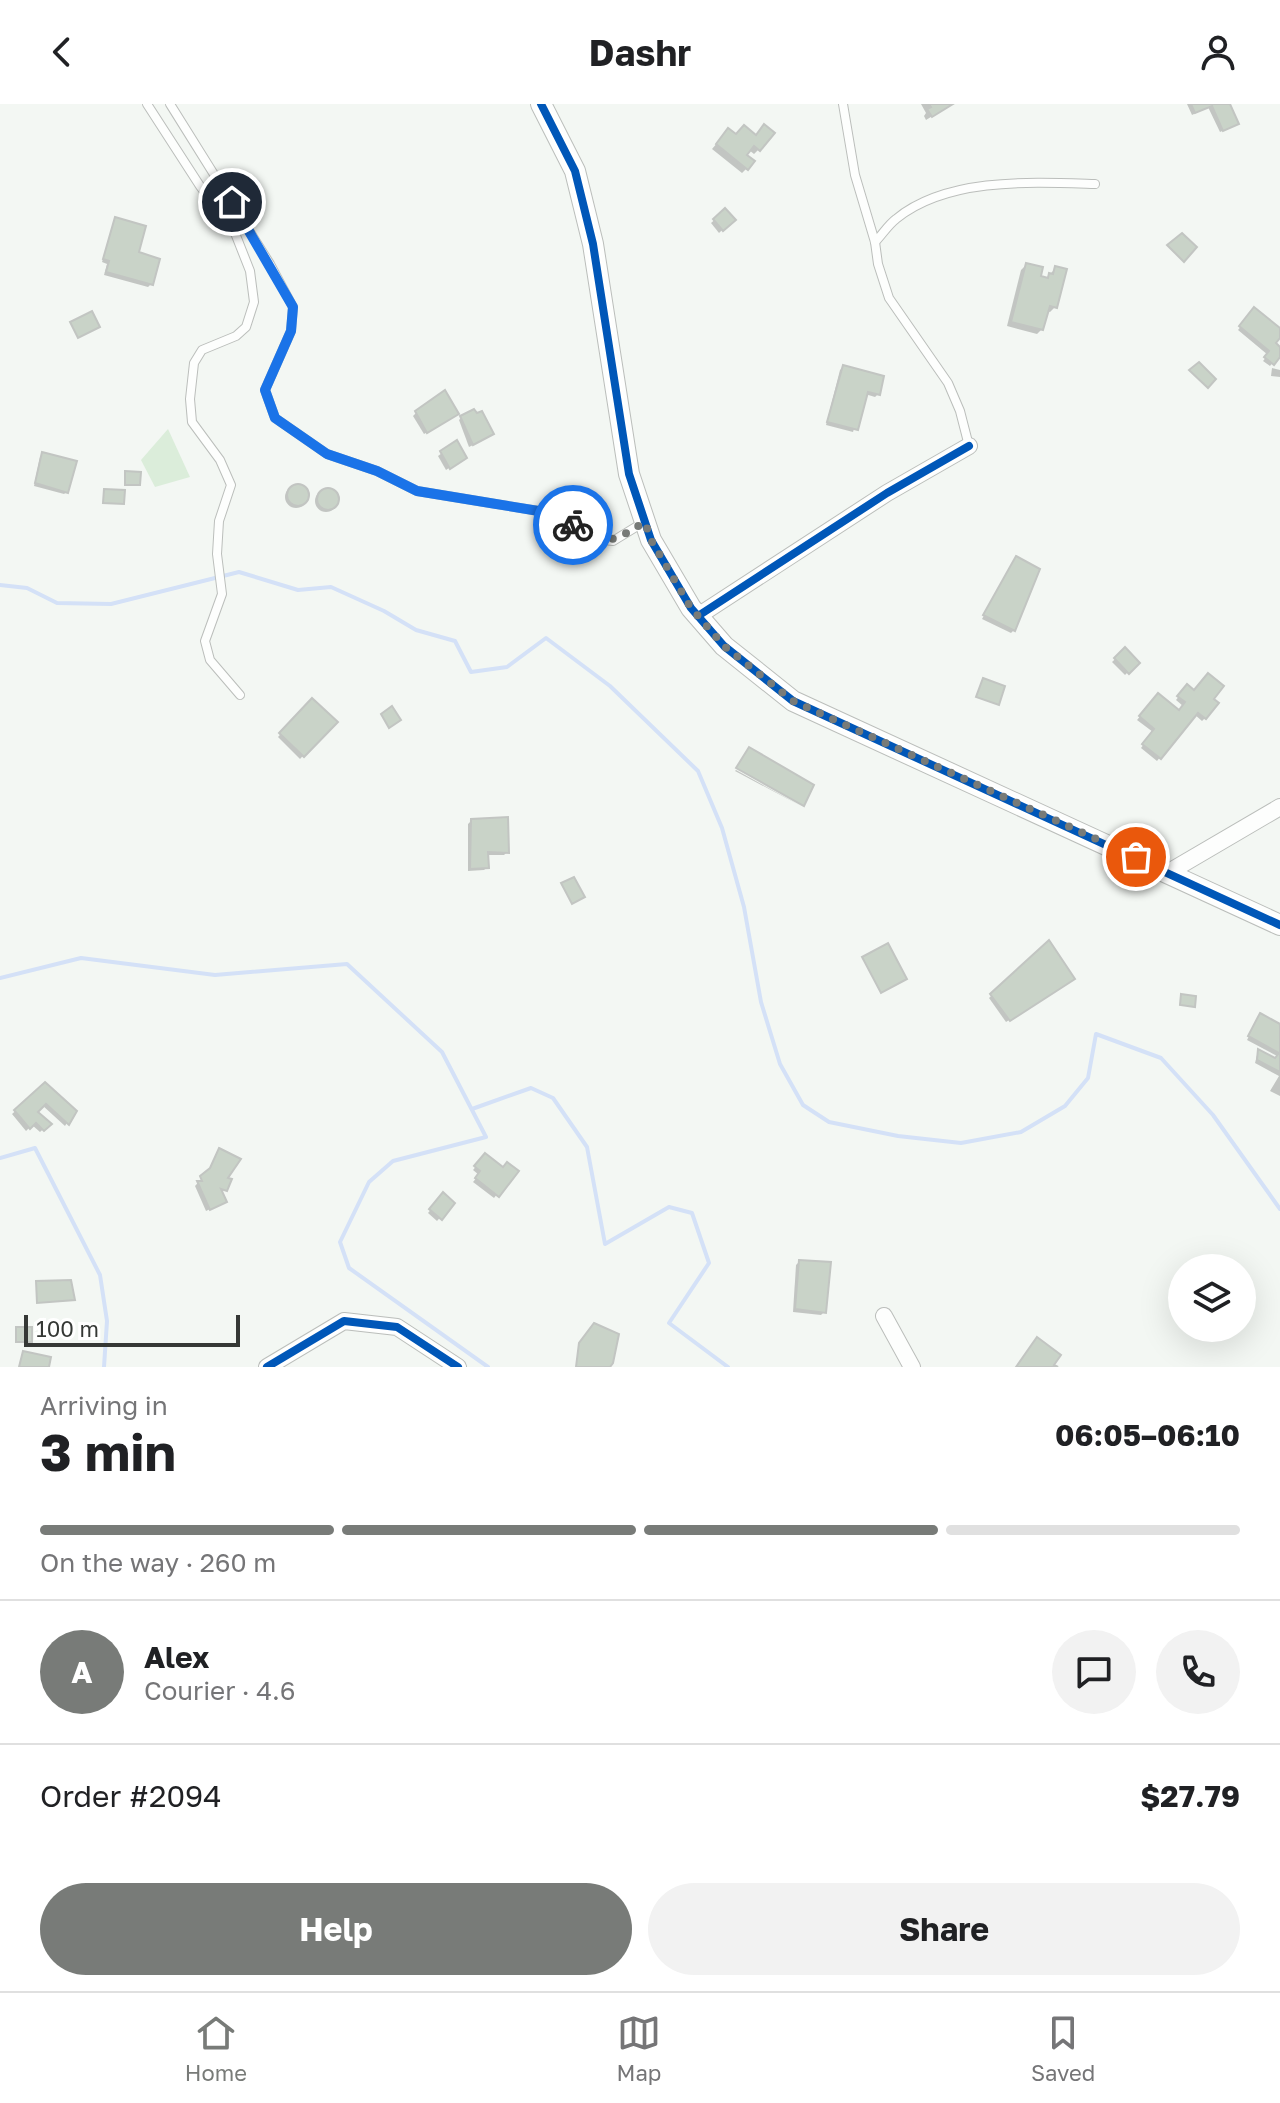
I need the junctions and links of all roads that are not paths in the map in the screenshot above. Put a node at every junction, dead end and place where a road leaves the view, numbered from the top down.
1 (147, 104) edge
2 (170, 104) edge
3 (541, 104) edge
4 (843, 104) edge
5 (1095, 184) dead end
6 (875, 242) junction
7 (969, 446) joint
8 (645, 522) junction
9 (698, 616) junction
10 (240, 695) dead end
11 (1280, 807) edge
12 (1169, 872) junction
13 (1280, 925) edge
14 (884, 1316) dead end
15 (267, 1367) edge
16 (458, 1367) edge
17 (912, 1367) edge

1 - 10 lane
2 - 8 lane
3 - 8 street
4 - 6 lane
5 - 6 lane
6 - 7 lane
7 - 9 street
8 - 9 street
9 - 12 street
11 - 12 street
12 - 13 street
14 - 17 street
15 - 16 street

